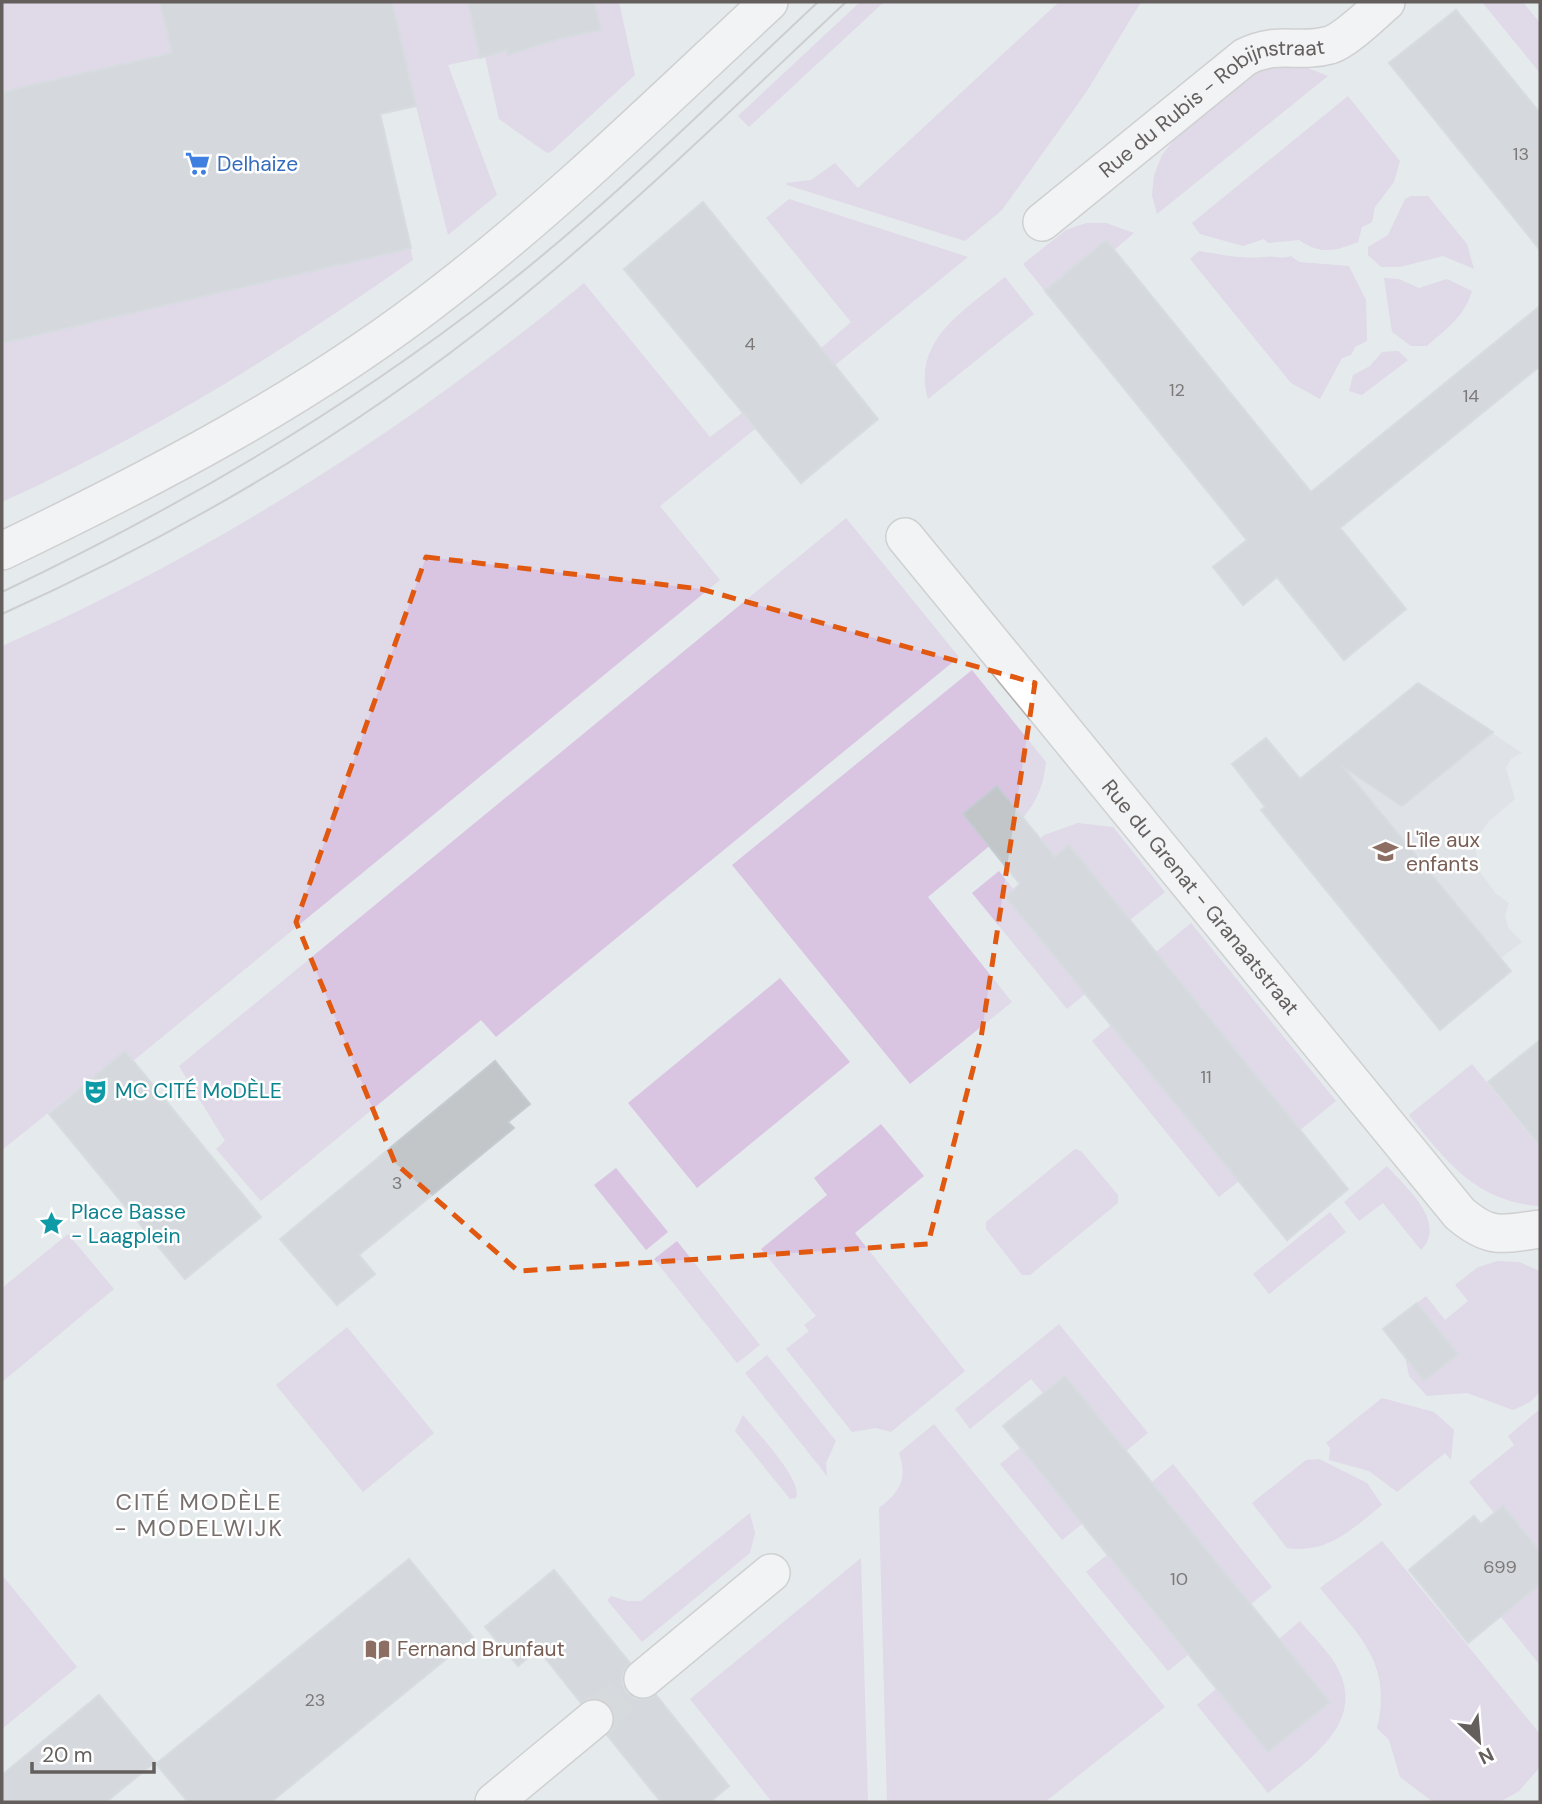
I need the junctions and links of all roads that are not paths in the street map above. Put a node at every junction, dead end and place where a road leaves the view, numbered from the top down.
1 (769, 2) edge
2 (1387, 2) edge
3 (1042, 222) dead end
4 (905, 537) dead end
5 (2, 551) edge
6 (1530, 1237) edge
7 (771, 1573) dead end
8 (643, 1679) tunnel mouth
9 (594, 1719) tunnel mouth
10 (494, 1802) edge

1 - 5 street
2 - 3 street, Rue du Rubis - Robijnstraat
4 - 6 street, Rue du Grenat - Granaatstraat
7 - 8 street
9 - 10 street

